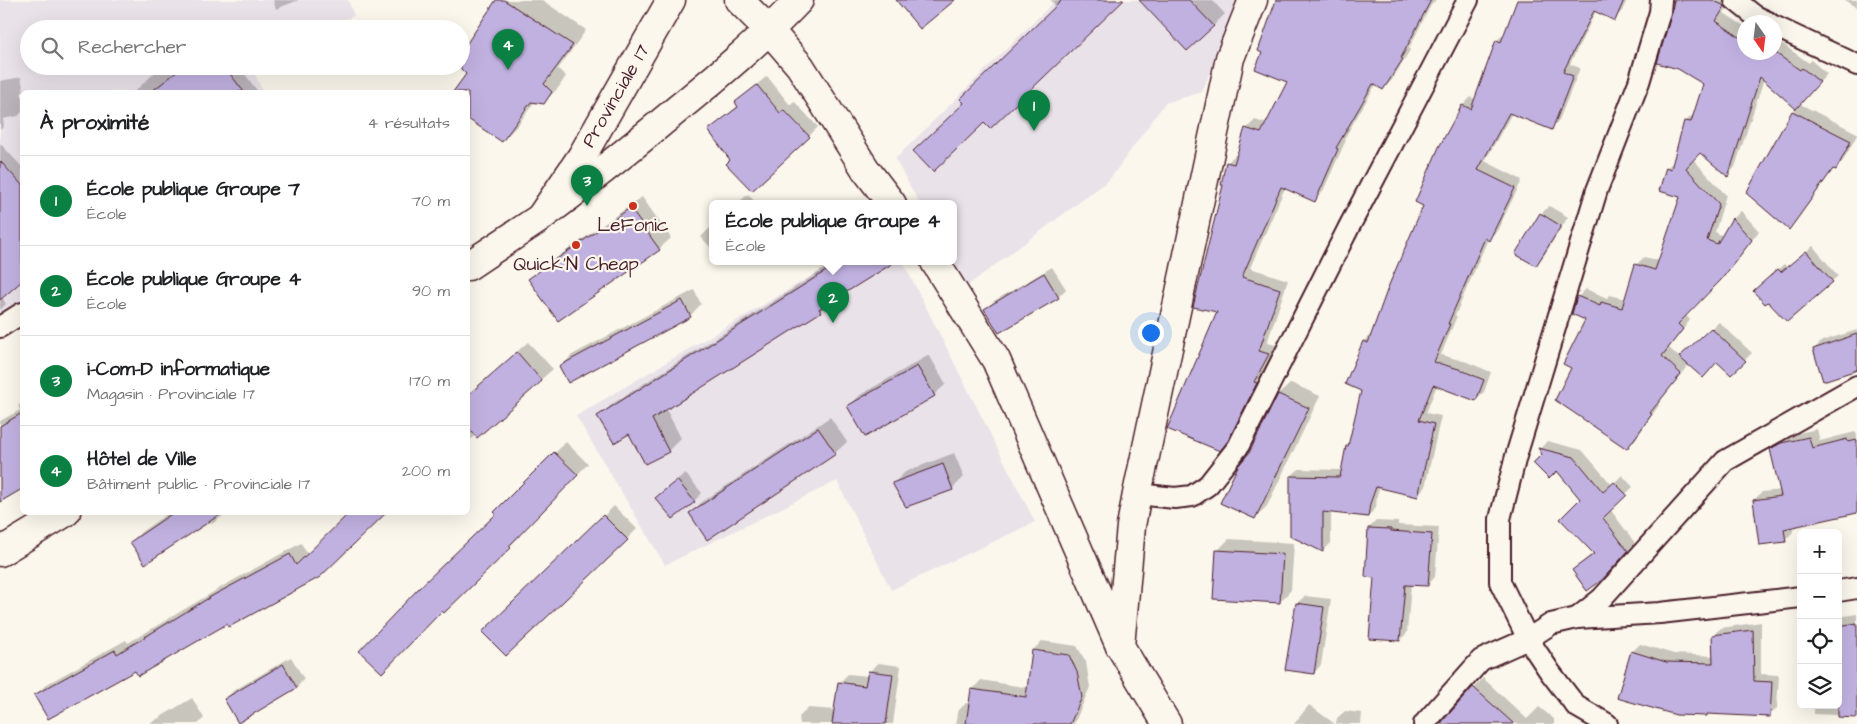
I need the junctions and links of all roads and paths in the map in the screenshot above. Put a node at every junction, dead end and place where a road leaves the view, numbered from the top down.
1 (671, 0) edge
2 (739, 0) edge
3 (799, 0) edge
4 (1253, 0) edge
5 (1468, 0) edge
6 (1661, 0) edge
7 (1735, 0) edge
8 (1754, 15) edge
9 (770, 30) junction
10 (1782, 30) edge
11 (1857, 65) edge
12 (889, 200) edge
13 (540, 218) junction
14 (470, 265) edge
15 (937, 265) edge
16 (20, 314) edge
17 (0, 327) edge
18 (1857, 386) edge
19 (1137, 494) junction
20 (61, 515) edge
21 (0, 552) edge
22 (1857, 588) edge
23 (1842, 590) edge
24 (1797, 597) edge
25 (1577, 618) junction
26 (1528, 638) junction
27 (1120, 646) junction
28 (1167, 724) edge
29 (1424, 724) edge
30 (1607, 724) edge

1 - 13 street, Provinciale 17
2 - 9 street
3 - 9 street
4 - 19 street
5 - 19 street
6 - 26 street
7 - 8 street
9 - 12 street
9 - 13 street
10 - 11 street
13 - 14 street, Provinciale 17
15 - 27 street
16 - 17 street
18 - 25 street
19 - 27 street
20 - 21 street
22 - 23 street
24 - 25 street
25 - 26 street
26 - 29 street
26 - 30 street
27 - 28 street

